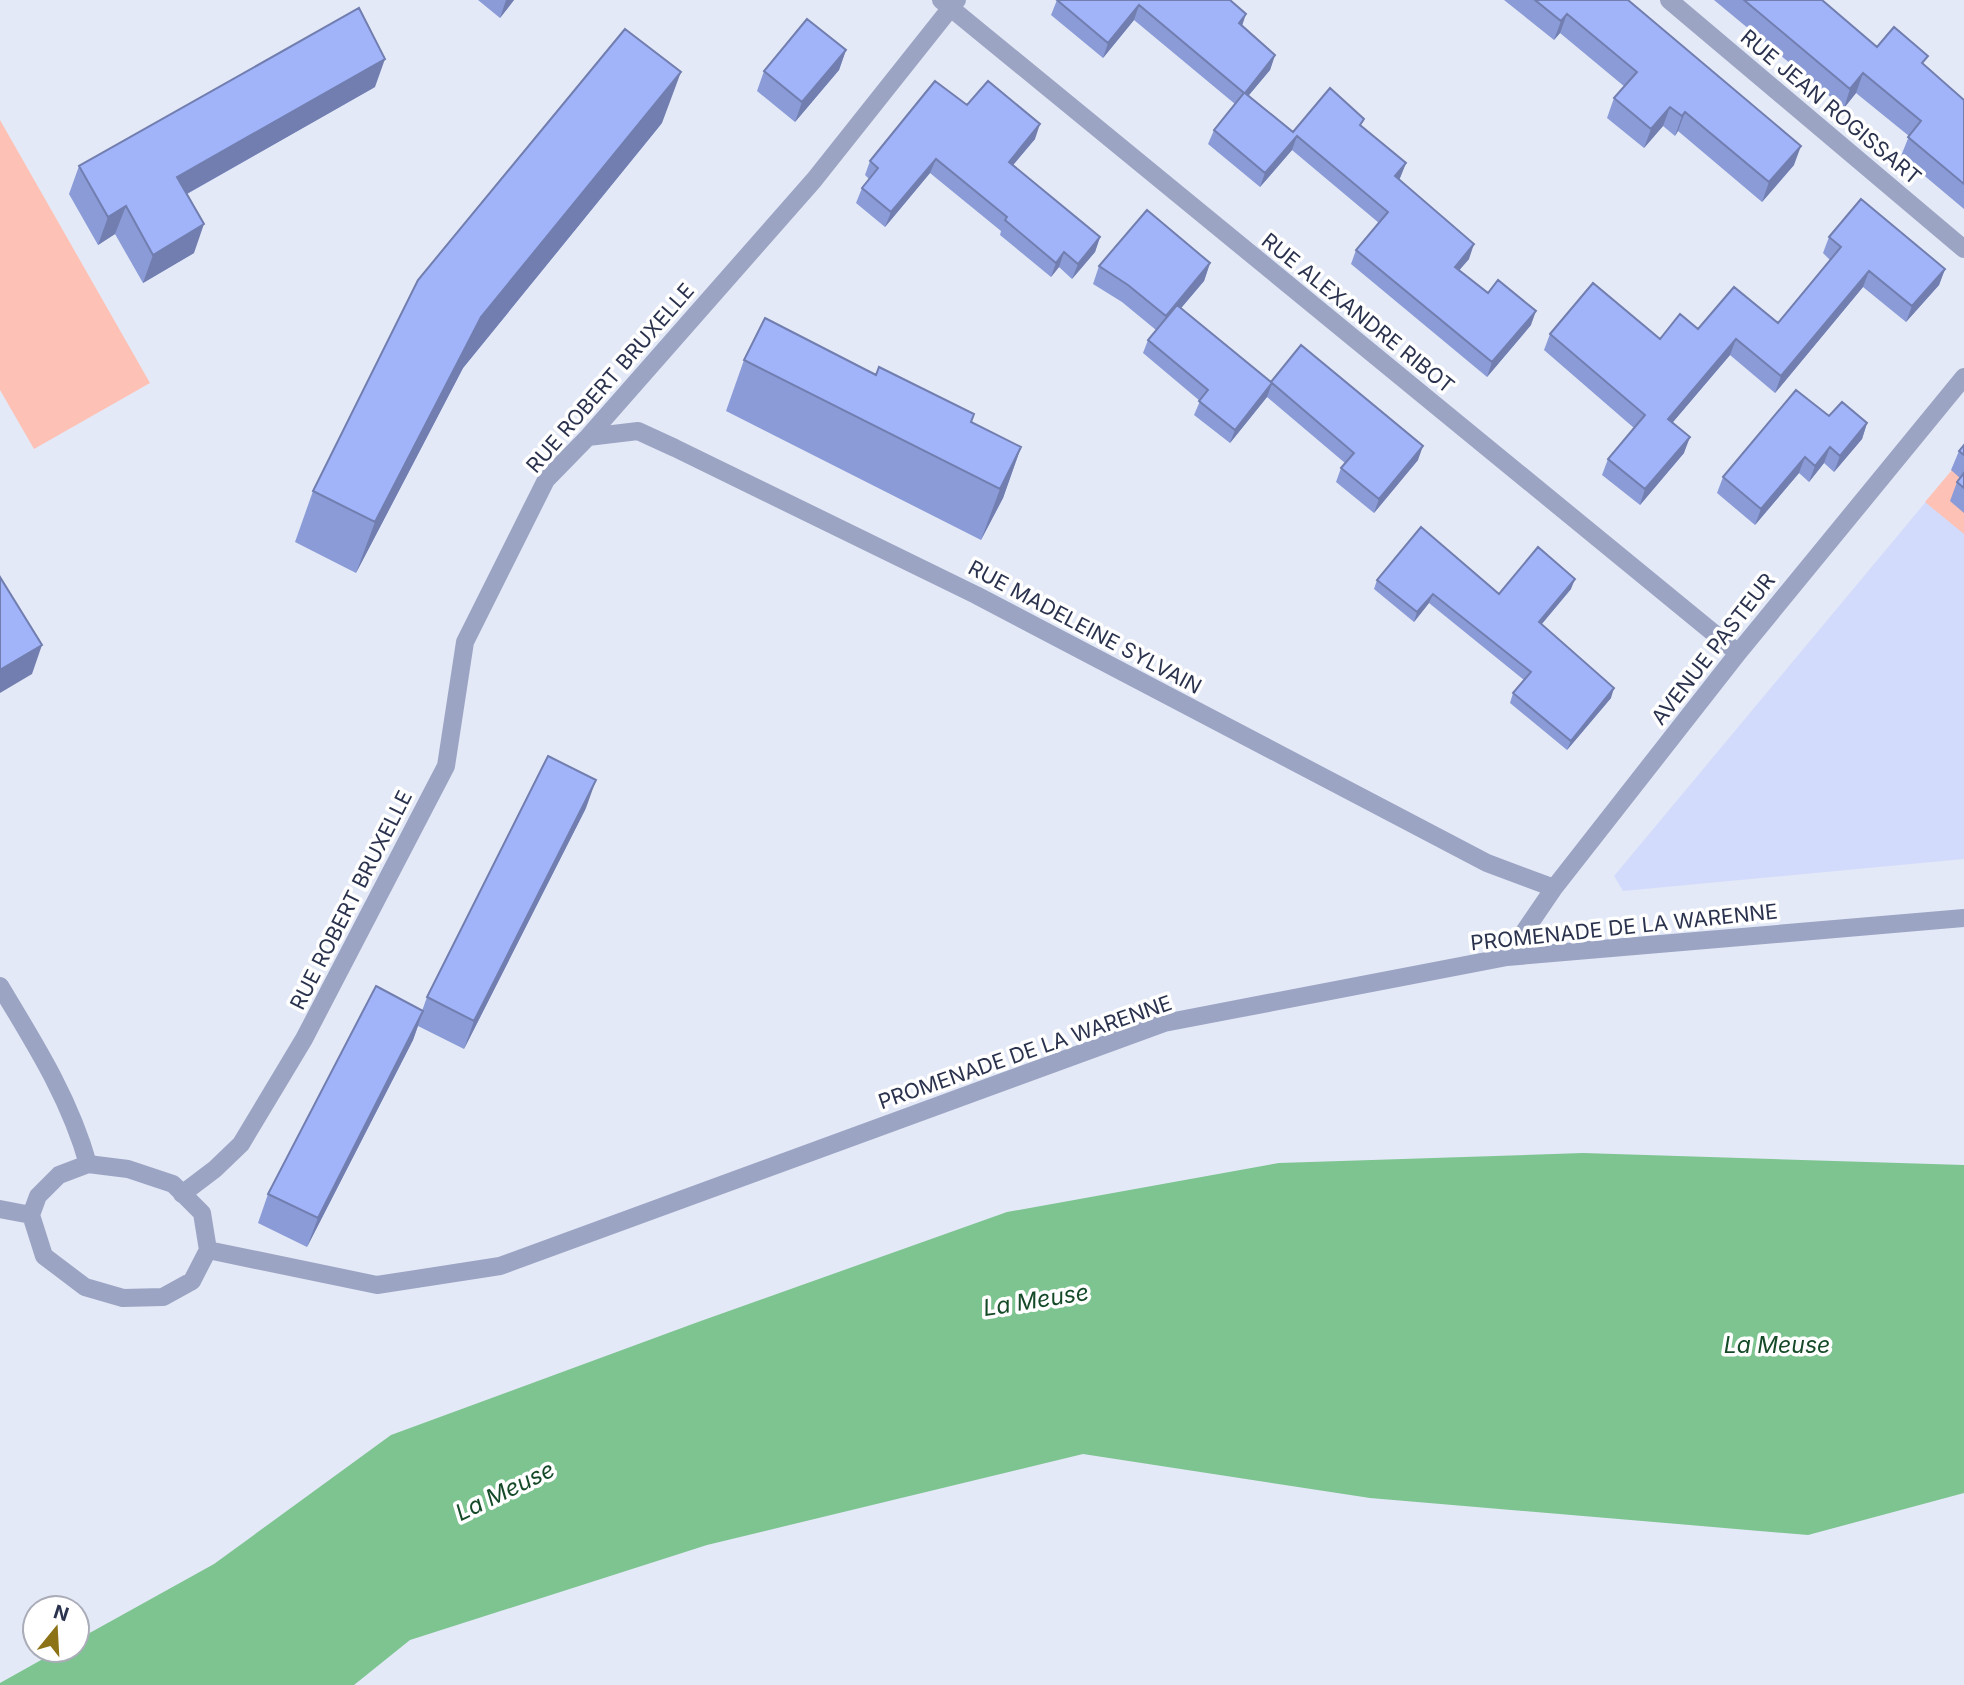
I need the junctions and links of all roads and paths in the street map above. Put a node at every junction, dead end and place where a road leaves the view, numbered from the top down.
1 (1669, 0) edge
2 (949, 3) edge
3 (1964, 249) edge
4 (1964, 377) edge
5 (589, 437) junction
6 (1738, 653) junction
7 (1554, 888) junction
8 (1964, 918) edge
9 (1507, 957) junction
10 (0, 986) edge
11 (88, 1164) junction
12 (182, 1194) junction
13 (0, 1209) edge
14 (31, 1215) junction
15 (208, 1250) junction

1 - 3 street, RUE JEAN ROGISSART
2 - 5 street, RUE ROBERT BRUXELLE
2 - 6 street, RUE ALEXANDRE RIBOT
4 - 6 street, AVENUE PASTEUR
5 - 7 street, RUE MADELEINE SYLVAIN
5 - 12 street, RUE ROBERT BRUXELLE
6 - 7 street, AVENUE PASTEUR
7 - 9 street, AVENUE PASTEUR
8 - 9 street, PROMENADE DE LA WARENNE
9 - 15 street, PROMENADE DE LA WARENNE
10 - 11 street
11 - 12 street
11 - 14 street
12 - 15 street
13 - 14 street
14 - 15 street

